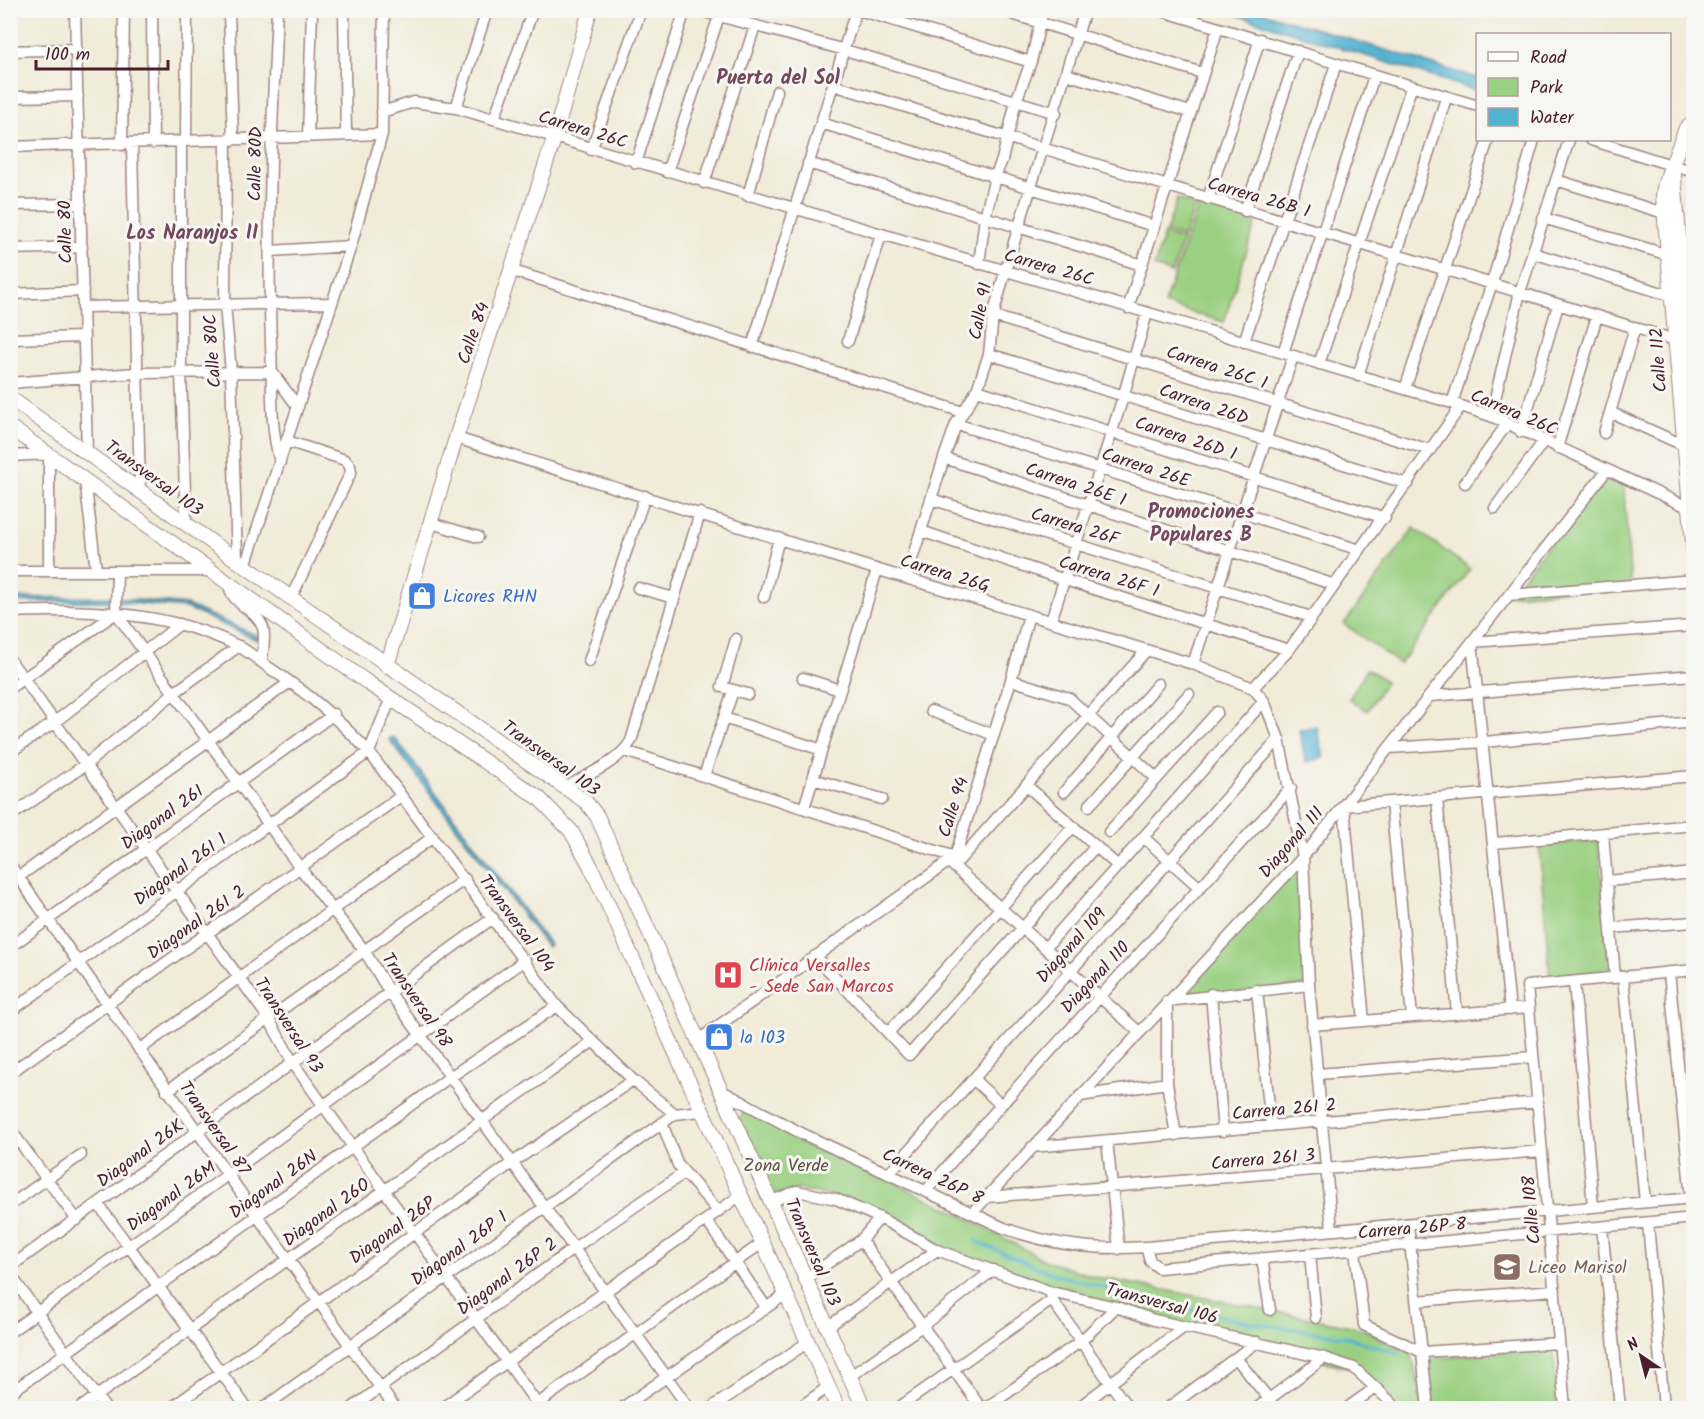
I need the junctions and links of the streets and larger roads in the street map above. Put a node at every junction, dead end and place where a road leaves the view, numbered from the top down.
1 (75, 10) edge
2 (124, 10) edge
3 (152, 10) edge
4 (187, 10) edge
5 (230, 10) edge
6 (277, 10) edge
7 (312, 10) edge
8 (344, 10) edge
9 (384, 10) edge
10 (487, 10) edge
11 (533, 10) edge
12 (590, 10) edge
13 (641, 10) edge
14 (684, 10) edge
15 (697, 10) edge
16 (857, 10) edge
17 (999, 10) edge
18 (1043, 10) edge
19 (1086, 10) edge
20 (1159, 10) edge
21 (719, 16) junction
22 (1040, 23) junction
23 (755, 26) junction
24 (1218, 28) junction
25 (1079, 35) junction
26 (1260, 39) junction
27 (77, 49) junction
28 (844, 50) junction
29 (10, 51) edge
30 (1298, 51) junction
31 (1031, 62) junction
32 (1336, 64) junction
33 (1202, 73) junction
34 (1066, 74) junction
35 (1374, 76) junction
36 (833, 85) junction
37 (1411, 88) junction
38 (777, 92) dead end
39 (78, 96) junction
40 (10, 97) edge
41 (1446, 98) junction
42 (1016, 101) junction
43 (1476, 106) edge
44 (456, 108) junction
45 (382, 112) junction
46 (1190, 112) junction
47 (1056, 113) junction
48 (494, 119) junction
49 (821, 123) junction
50 (1690, 126) edge
51 (382, 134) junction
52 (346, 135) junction
53 (308, 137) junction
54 (271, 138) junction
55 (554, 139) junction
56 (1008, 139) junction
57 (230, 140) junction
58 (183, 141) junction
59 (1488, 141) edge
60 (1534, 141) edge
61 (1569, 141) edge
62 (1595, 141) edge
63 (153, 143) junction
64 (79, 145) junction
65 (127, 145) junction
66 (10, 147) edge
67 (591, 150) junction
68 (1043, 150) junction
69 (1674, 162) junction
70 (636, 163) junction
71 (808, 163) junction
72 (667, 172) junction
73 (1694, 172) edge
74 (995, 177) junction
75 (1556, 180) junction
76 (704, 183) junction
77 (1032, 188) junction
78 (1168, 189) junction
79 (748, 196) junction
80 (1208, 199) junction
81 (81, 204) junction
82 (10, 205) edge
83 (793, 209) junction
84 (1245, 211) junction
85 (1664, 213) junction
86 (985, 217) junction
87 (1543, 218) junction
88 (1285, 221) junction
89 (1154, 226) junction
90 (1020, 228) junction
91 (1321, 232) junction
92 (881, 235) junction
93 (1361, 244) junction
94 (351, 246) junction
95 (82, 247) junction
96 (10, 249) edge
97 (270, 251) junction
98 (1533, 253) junction
99 (1397, 255) junction
100 (1669, 255) junction
101 (979, 264) junction
102 (1142, 265) junction
103 (1445, 269) junction
104 (513, 271) junction
105 (1005, 272) junction
106 (1492, 283) junction
107 (83, 291) junction
108 (1520, 292) junction
109 (10, 294) edge
110 (1672, 296) junction
111 (270, 303) junction
112 (331, 303) junction
113 (181, 304) junction
114 (1558, 304) junction
115 (135, 305) junction
116 (225, 305) junction
117 (84, 307) junction
118 (1128, 308) junction
119 (1147, 313) junction
120 (993, 316) junction
121 (1598, 316) junction
122 (1635, 327) junction
123 (84, 337) junction
124 (10, 339) edge
125 (1675, 340) junction
126 (848, 341) dead end
127 (1244, 342) junction
128 (752, 347) junction
129 (989, 354) junction
130 (1288, 355) junction
131 (1135, 358) junction
132 (1319, 364) junction
133 (181, 372) junction
134 (231, 372) junction
135 (272, 372) junction
136 (135, 373) junction
137 (85, 376) junction
138 (1358, 376) junction
139 (10, 383) edge
140 (977, 390) junction
141 (1405, 390) junction
142 (1124, 394) junction
143 (10, 398) edge
144 (1276, 404) junction
145 (1457, 405) junction
146 (298, 407) junction
147 (1693, 408) edge
148 (963, 412) junction
149 (1612, 413) junction
150 (1491, 416) junction
151 (956, 424) junction
152 (1508, 424) junction
153 (10, 427) edge
154 (1112, 432) junction
155 (1521, 432) junction
156 (1604, 433) dead end
157 (456, 438) junction
158 (287, 441) junction
159 (1267, 442) junction
160 (1543, 442) junction
161 (1683, 445) junction
162 (1557, 448) junction
163 (1430, 450) junction
164 (87, 453) junction
165 (49, 454) junction
166 (10, 456) edge
167 (944, 458) junction
168 (280, 462) junction
169 (1100, 469) junction
170 (1607, 470) junction
171 (1255, 478) junction
172 (85, 480) junction
173 (1465, 483) dead end
174 (1408, 484) junction
175 (140, 491) junction
176 (645, 496) junction
177 (931, 499) junction
178 (1087, 506) junction
179 (1495, 508) dead end
180 (1691, 509) edge
181 (700, 513) junction
182 (1242, 515) junction
183 (1385, 518) junction
184 (186, 523) junction
185 (430, 523) junction
186 (921, 531) junction
187 (478, 537) dead end
188 (779, 538) junction
189 (1075, 543) junction
190 (1360, 550) junction
191 (1229, 551) junction
192 (1694, 554) edge
193 (241, 563) junction
194 (96, 570) junction
195 (877, 570) junction
196 (10, 571) edge
197 (49, 571) junction
198 (117, 571) junction
199 (212, 571) junction
200 (906, 579) junction
201 (1065, 580) junction
202 (1694, 580) edge
203 (229, 583) junction
204 (1335, 585) junction
205 (277, 588) junction
206 (638, 588) dead end
207 (1216, 588) junction
208 (1509, 595) junction
209 (764, 597) dead end
210 (291, 598) junction
211 (674, 598) junction
212 (263, 607) junction
213 (116, 610) junction
214 (22, 611) junction
215 (10, 612) edge
216 (1029, 615) junction
217 (1311, 617) junction
218 (10, 621) edge
219 (1051, 621) junction
220 (325, 622) junction
221 (1205, 623) junction
222 (180, 624) junction
223 (1694, 626) edge
224 (736, 639) dead end
225 (311, 641) junction
226 (1472, 642) junction
227 (239, 646) junction
228 (1289, 650) junction
229 (143, 651) junction
230 (1146, 651) junction
231 (10, 660) edge
232 (262, 662) junction
233 (589, 662) dead end
234 (1193, 664) junction
235 (387, 666) junction
236 (1694, 675) edge
237 (25, 677) junction
238 (802, 678) dead end
239 (1011, 680) junction
240 (290, 682) junction
241 (1158, 684) dead end
242 (10, 688) edge
243 (1253, 688) junction
244 (840, 690) junction
245 (733, 691) junction
246 (174, 693) junction
247 (1479, 693) junction
248 (748, 694) dead end
249 (1189, 694) dead end
250 (1430, 696) junction
251 (391, 698) junction
252 (1264, 701) junction
253 (931, 711) dead end
254 (1217, 712) dead end
255 (334, 714) junction
256 (1089, 714) junction
257 (724, 718) junction
258 (55, 722) junction
259 (1694, 722) edge
260 (994, 735) junction
261 (1112, 736) junction
262 (1280, 739) junction
263 (208, 740) junction
264 (1484, 742) junction
265 (1389, 748) junction
266 (822, 750) junction
267 (10, 752) edge
268 (625, 752) junction
269 (369, 753) junction
270 (1133, 757) junction
271 (85, 765) junction
272 (704, 776) junction
273 (1694, 776) edge
274 (813, 779) junction
275 (1157, 779) junction
276 (238, 782) junction
277 (1026, 785) junction
278 (566, 787) junction
279 (1291, 788) junction
280 (1064, 792) dead end
281 (1489, 793) junction
282 (401, 796) junction
283 (1437, 798) junction
284 (882, 799) dead end
285 (1391, 802) junction
286 (117, 806) junction
287 (1089, 806) dead end
288 (1344, 806) junction
289 (804, 808) junction
290 (10, 816) edge
291 (268, 825) junction
292 (1694, 825) edge
293 (1073, 827) junction
294 (1110, 832) dead end
295 (1603, 834) junction
296 (433, 837) junction
297 (1143, 837) junction
298 (1494, 843) junction
299 (1096, 846) junction
300 (146, 850) junction
301 (1303, 858) junction
302 (1171, 860) junction
303 (953, 862) junction
304 (10, 865) edge
305 (1118, 866) junction
306 (300, 868) junction
307 (1694, 873) edge
308 (465, 879) junction
309 (15, 880) edge
310 (1607, 881) junction
311 (1200, 888) junction
312 (176, 892) junction
313 (333, 908) junction
314 (1000, 908) junction
315 (493, 918) junction
316 (50, 919) junction
317 (1694, 922) edge
318 (1023, 928) junction
319 (1611, 928) junction
320 (207, 934) junction
321 (10, 947) edge
322 (1045, 948) junction
323 (364, 950) junction
324 (815, 956) junction
325 (525, 960) junction
326 (81, 962) junction
327 (1694, 970) edge
328 (1071, 971) junction
329 (1669, 972) junction
330 (1619, 977) junction
331 (239, 979) junction
332 (1574, 982) junction
333 (1309, 985) junction
334 (674, 988) junction
335 (1257, 990) junction
336 (390, 993) junction
337 (1211, 994) junction
338 (1100, 997) junction
339 (651, 999) junction
340 (1167, 1000) junction
341 (109, 1004) junction
342 (557, 1006) junction
343 (1529, 1008) junction
344 (1510, 1010) junction
345 (10, 1012) edge
346 (1457, 1014) junction
347 (1412, 1017) junction
348 (269, 1019) junction
349 (688, 1021) junction
350 (1364, 1021) junction
351 (1312, 1025) junction
352 (1139, 1032) junction
353 (888, 1033) junction
354 (669, 1035) junction
355 (420, 1036) junction
356 (696, 1041) junction
357 (592, 1042) junction
358 (139, 1050) junction
359 (1533, 1057) junction
360 (293, 1063) junction
361 (12, 1070) edge
362 (1318, 1074) junction
363 (450, 1077) junction
364 (973, 1079) junction
365 (633, 1080) junction
366 (1167, 1083) junction
367 (718, 1089) junction
368 (167, 1091) junction
369 (1080, 1096) junction
370 (1538, 1102) junction
371 (751, 1105) junction
372 (1001, 1105) junction
373 (323, 1106) junction
374 (701, 1111) junction
375 (675, 1114) junction
376 (482, 1121) junction
377 (734, 1122) junction
378 (1321, 1122) junction
379 (662, 1124) junction
380 (1271, 1126) junction
381 (1223, 1131) junction
382 (197, 1133) junction
383 (12, 1134) edge
384 (1176, 1135) junction
385 (1107, 1141) junction
386 (353, 1147) junction
387 (1032, 1148) junction
388 (1542, 1151) junction
389 (81, 1155) dead end
390 (512, 1163) junction
391 (1326, 1170) junction
392 (684, 1173) junction
393 (888, 1174) junction
394 (227, 1175) junction
395 (47, 1179) junction
396 (1112, 1188) junction
397 (384, 1191) junction
398 (926, 1191) junction
399 (741, 1195) junction
400 (987, 1197) junction
401 (1692, 1198) edge
402 (772, 1201) junction
403 (1645, 1202) junction
404 (98, 1204) junction
405 (10, 1205) edge
406 (544, 1207) junction
407 (1593, 1207) junction
408 (718, 1211) junction
409 (1547, 1211) junction
410 (973, 1212) junction
411 (257, 1216) junction
412 (880, 1218) junction
413 (1694, 1218) edge
414 (77, 1220) junction
415 (706, 1220) junction
416 (1648, 1223) junction
417 (1408, 1224) junction
418 (1602, 1227) junction
419 (1332, 1230) junction
420 (1549, 1232) junction
421 (415, 1233) junction
422 (861, 1240) junction
423 (762, 1243) junction
424 (1410, 1245) junction
425 (129, 1246) junction
426 (1146, 1247) junction
427 (574, 1249) junction
428 (1119, 1249) junction
429 (937, 1250) junction
430 (1356, 1250) junction
431 (1310, 1254) junction
432 (1263, 1258) junction
433 (288, 1259) junction
434 (736, 1262) junction
435 (10, 1267) edge
436 (993, 1270) junction
437 (10, 1275) edge
438 (446, 1277) junction
439 (805, 1279) junction
440 (890, 1284) junction
441 (158, 1287) junction
442 (1555, 1290) junction
443 (604, 1292) junction
444 (786, 1294) junction
445 (1051, 1296) junction
446 (1416, 1301) junction
447 (319, 1302) junction
448 (1116, 1307) junction
449 (766, 1308) junction
450 (1270, 1310) dead end
451 (37, 1312) junction
452 (1316, 1318) dead end
453 (476, 1319) junction
454 (922, 1326) junction
455 (1184, 1327) junction
456 (826, 1328) junction
457 (190, 1330) junction
458 (10, 1332) edge
459 (635, 1334) junction
460 (1081, 1341) junction
461 (808, 1342) junction
462 (1257, 1342) junction
463 (1559, 1343) junction
464 (350, 1346) junction
465 (1422, 1352) junction
466 (66, 1353) junction
467 (1236, 1358) junction
468 (1324, 1358) junction
469 (507, 1362) junction
470 (955, 1369) junction
471 (221, 1372) junction
472 (666, 1377) junction
473 (849, 1377) junction
474 (1112, 1385) junction
475 (828, 1387) junction
476 (381, 1388) junction
477 (1375, 1388) junction
478 (10, 1393) edge
479 (96, 1396) junction
480 (1273, 1404) edge
481 (1392, 1406) edge
482 (536, 1407) edge
483 (80, 1408) edge
484 (105, 1408) edge
485 (171, 1408) edge
486 (248, 1408) edge
487 (263, 1408) edge
488 (352, 1408) edge
489 (395, 1408) edge
490 (442, 1408) edge
491 (622, 1408) edge
492 (689, 1408) edge
493 (711, 1408) edge
494 (799, 1408) edge
495 (838, 1408) edge
496 (864, 1408) edge
497 (898, 1408) edge
498 (981, 1408) edge
499 (986, 1408) edge
500 (1078, 1408) edge
501 (1128, 1408) edge
502 (1168, 1408) edge
503 (1257, 1408) edge
504 (1347, 1408) edge
505 (1402, 1408) edge
506 (1428, 1408) edge
507 (1565, 1408) edge
508 (1620, 1408) edge
509 (1664, 1408) edge

1 - 27 street, Calle 80
2 - 65 street
3 - 63 street
4 - 58 street
5 - 57 street, Calle 80C
6 - 54 street, Calle 80D
7 - 53 street
8 - 52 street
9 - 45 street
10 - 44 street
11 - 48 street
12 - 55 street, Calle 84
13 - 67 street
14 - 70 street
15 - 21 street
16 - 28 street
16 - 31 street
17 - 22 street
18 - 22 street
19 - 25 street, Calle 91
20 - 24 street
21 - 23 street
21 - 72 street
22 - 25 street
22 - 31 street
23 - 28 street
23 - 76 street
24 - 26 street
24 - 33 street
25 - 33 street
25 - 34 street, Calle 91
26 - 30 street
26 - 80 street
27 - 29 street
27 - 39 street, Calle 80
28 - 36 street
28 - 42 street
30 - 32 street
30 - 84 street
31 - 42 street
32 - 35 street
32 - 88 street
33 - 46 street
34 - 46 street
34 - 47 street, Calle 91
35 - 37 street
35 - 91 street
36 - 49 street
36 - 56 street, Carrera 26B 1
37 - 41 street
37 - 93 street
38 - 79 street
39 - 40 street
39 - 64 street, Calle 80
41 - 43 street
41 - 99 street
42 - 47 street
42 - 56 street
44 - 45 street, Carrera 26C
44 - 48 street, Carrera 26C
45 - 51 street
46 - 78 street
47 - 68 street, Calle 91
48 - 55 street, Carrera 26C
49 - 71 street
49 - 74 street
50 - 69 street, Calle 112
51 - 52 street
51 - 94 street
52 - 53 street
53 - 54 street
54 - 57 street
54 - 97 street, Calle 80D
55 - 67 street, Carrera 26C
55 - 104 street, Calle 84
56 - 68 street, Carrera 26B 1
56 - 74 street
57 - 58 street
57 - 116 street, Calle 80C
58 - 63 street
58 - 113 street
59 - 103 street
60 - 106 street
61 - 75 street
62 - 69 street
63 - 65 street
64 - 65 street
64 - 66 street
64 - 81 street, Calle 80
65 - 115 street
67 - 70 street, Carrera 26C
68 - 77 street, Calle 91
68 - 78 street, Carrera 26B 1
69 - 73 street
69 - 85 street, Calle 112
69 - 147 street, Calle 112
70 - 72 street, Carrera 26C
71 - 83 street
71 - 86 street
72 - 76 street, Carrera 26C
74 - 77 street
74 - 86 street
75 - 85 street
75 - 87 street
76 - 79 street, Carrera 26C
77 - 89 street
77 - 90 street, Calle 91
78 - 80 street, Carrera 26B 1
78 - 89 street
79 - 83 street, Carrera 26C
80 - 84 street, Carrera 26B 1
81 - 82 street
81 - 95 street, Calle 80
83 - 92 street, Carrera 26C
83 - 128 street
84 - 88 street, Carrera 26B 1
85 - 100 street, Calle 112
86 - 90 street
86 - 101 street
87 - 98 street
87 - 100 street
88 - 91 street, Carrera 26B 1
88 - 127 street
89 - 102 street
90 - 102 street
90 - 105 street, Calle 91
91 - 93 street, Carrera 26B 1
91 - 130 street
92 - 101 street, Carrera 26C
92 - 126 street
93 - 99 street, Carrera 26B 1
93 - 132 street
94 - 97 street
94 - 112 street
95 - 96 street
95 - 107 street, Calle 80
97 - 111 street, Calle 80D
98 - 108 street
98 - 110 street
99 - 103 street, Carrera 26B 1
99 - 138 street
100 - 110 street, Calle 112
101 - 105 street, Carrera 26C
102 - 118 street
103 - 106 street, Carrera 26B 1
103 - 141 street
104 - 128 street
104 - 157 street, Calle 84
105 - 118 street, Carrera 26C
105 - 120 street, Calle 91
106 - 108 street, Carrera 26B 1
106 - 145 street
107 - 109 street
107 - 117 street, Calle 80
108 - 114 street, Carrera 26B 1
108 - 150 street
110 - 125 street, Calle 112
111 - 112 street
111 - 116 street
111 - 135 street, Calle 80D
112 - 146 street
113 - 115 street
113 - 116 street
113 - 133 street
114 - 121 street, Carrera 26B 1
114 - 155 street
115 - 117 street
115 - 136 street
116 - 134 street, Calle 80C
117 - 123 street, Calle 80
118 - 119 street, Carrera 26C
119 - 127 street, Carrera 26C
119 - 131 street
120 - 129 street, Calle 91
120 - 131 street, Carrera 26C 1
121 - 122 street, Carrera 26B 1
121 - 162 street
122 - 125 street, Carrera 26B 1
122 - 149 street
123 - 124 street
123 - 137 street, Calle 80
125 - 161 street, Calle 112
127 - 130 street, Carrera 26C
128 - 148 street
129 - 140 street, Calle 91
129 - 142 street, Carrera 26D
130 - 132 street, Carrera 26C
130 - 144 street
131 - 142 street
131 - 144 street, Carrera 26C 1
132 - 138 street, Carrera 26C
133 - 134 street
133 - 136 street
133 - 184 street
134 - 135 street
134 - 193 street, Calle 80C
135 - 146 street
135 - 168 street, Calle 80D
136 - 137 street
136 - 175 street
137 - 139 street
137 - 164 street, Calle 80
138 - 141 street, Carrera 26C
140 - 148 street, Calle 91
140 - 154 street, Carrera 26D 1
141 - 145 street, Carrera 26C
142 - 154 street
142 - 159 street, Carrera 26D
143 - 164 street, Transversal 103
144 - 159 street
144 - 163 street, Carrera 26C 1
145 - 150 street, Carrera 26C
145 - 163 street
146 - 158 street
148 - 151 street, Calle 91
149 - 156 street
149 - 161 street
150 - 152 street, Carrera 26C
151 - 167 street, Calle 91
151 - 169 street, Carrera 26E
152 - 155 street, Carrera 26C
152 - 173 street
153 - 165 street
154 - 169 street
154 - 171 street, Carrera 26D 1
155 - 160 street, Carrera 26C
157 - 176 street, Carrera 26G
157 - 185 street, Calle 84
158 - 168 street
158 - 210 street
159 - 171 street
159 - 174 street, Carrera 26D
160 - 162 street, Carrera 26C
160 - 179 street
161 - 180 street, Calle 112
162 - 170 street, Carrera 26C
163 - 174 street
164 - 175 street, Transversal 103
165 - 166 street
165 - 172 street
165 - 197 street
167 - 177 street, Calle 91
167 - 178 street, Carrera 26E 1
168 - 193 street
169 - 178 street
169 - 182 street, Carrera 26E
170 - 180 street, Carrera 26C
170 - 208 street, Diagonal 111
171 - 182 street
171 - 183 street, Carrera 26D 1
172 - 194 street
172 - 199 street
174 - 183 street
175 - 184 street, Transversal 103
176 - 181 street, Carrera 26G
176 - 233 street
177 - 186 street, Calle 91
177 - 189 street, Carrera 26F
178 - 189 street
178 - 191 street, Carrera 26E 1
180 - 192 street, Calle 112
181 - 188 street, Carrera 26G
181 - 211 street
182 - 190 street, Carrera 26E
182 - 191 street
183 - 190 street
184 - 193 street, Transversal 103
185 - 187 street
185 - 235 street, Calle 84
186 - 200 street, Calle 91
186 - 201 street, Carrera 26F 1
188 - 195 street, Carrera 26G
188 - 209 street
189 - 201 street
189 - 207 street, Carrera 26F
190 - 204 street
191 - 204 street, Carrera 26E 1
191 - 207 street
193 - 205 street, Transversal 103
194 - 197 street
194 - 198 street
195 - 200 street, Carrera 26G
195 - 244 street
196 - 197 street
198 - 199 street
198 - 213 street
199 - 203 street
200 - 216 street, Carrera 26G
201 - 219 street
201 - 221 street, Carrera 26F 1
202 - 208 street
203 - 212 street
203 - 232 street
204 - 217 street
205 - 210 street, Transversal 103
205 - 212 street
206 - 211 street
207 - 217 street, Carrera 26F
207 - 221 street
208 - 226 street, Diagonal 111
210 - 220 street, Transversal 103
211 - 268 street
212 - 225 street
213 - 214 street
213 - 222 street
213 - 229 street, Transversal 98
213 - 237 street
214 - 215 street
214 - 218 street
216 - 219 street, Carrera 26G
216 - 239 street, Calle 94
217 - 228 street
219 - 230 street, Carrera 26G
220 - 225 street
220 - 235 street, Transversal 103
221 - 228 street, Carrera 26F 1
221 - 234 street
222 - 227 street
222 - 229 street
223 - 226 street
224 - 245 street
225 - 251 street
226 - 247 street
226 - 250 street, Diagonal 111
227 - 232 street
227 - 246 street
228 - 243 street
229 - 246 street, Transversal 98
229 - 258 street
230 - 234 street, Carrera 26G
230 - 256 street
231 - 237 street, Transversal 93
232 - 240 street
234 - 243 street, Carrera 26G
235 - 278 street, Transversal 103
236 - 247 street
237 - 242 street
237 - 258 street, Transversal 93
238 - 244 street
239 - 256 street
239 - 260 street, Calle 94
240 - 255 street
240 - 263 street
241 - 261 street
243 - 252 street, Carrera 26G
244 - 266 street
245 - 248 street
245 - 257 street
246 - 263 street, Transversal 98
246 - 271 street
247 - 250 street
247 - 264 street
249 - 270 street
250 - 265 street, Diagonal 111
251 - 269 street
251 - 339 street
252 - 262 street, Carrera 26G
252 - 297 street
253 - 260 street
254 - 275 street
255 - 269 street, Transversal 104
255 - 276 street, Diagonal 26I
256 - 261 street
256 - 277 street
257 - 266 street
257 - 272 street
258 - 267 street
258 - 271 street, Transversal 93
259 - 264 street
260 - 303 street, Calle 94
261 - 270 street
261 - 280 street
262 - 279 street, Carrera 26G
262 - 302 street, Diagonal 109
263 - 276 street, Transversal 98
263 - 286 street
264 - 265 street
264 - 281 street
265 - 288 street, Diagonal 111
266 - 274 street
268 - 272 street, Calle 94
268 - 278 street
269 - 282 street, Transversal 104
269 - 291 street, Diagonal 26I 1
270 - 275 street
270 - 287 street
271 - 286 street, Transversal 93
271 - 290 street
272 - 289 street, Calle 94
273 - 281 street
274 - 284 street
274 - 289 street
275 - 294 street
276 - 291 street, Transversal 98
276 - 300 street, Diagonal 26I
277 - 293 street
277 - 303 street
278 - 334 street, Transversal 103
279 - 301 street, Carrera 26G
279 - 311 street, Diagonal 110
281 - 283 street
281 - 298 street
282 - 296 street, Transversal 104
282 - 306 street, Diagonal 26I 2
283 - 285 street
283 - 346 street
285 - 288 street
285 - 347 street
286 - 300 street, Transversal 93
286 - 309 street
288 - 301 street, Diagonal 111
288 - 350 street
289 - 303 street, Calle 94
291 - 306 street, Transversal 98
291 - 312 street, Diagonal 26I 1
292 - 295 street
293 - 299 street
293 - 314 street
295 - 298 street
295 - 310 street
296 - 308 street, Transversal 104
296 - 313 street
297 - 302 street
297 - 305 street
298 - 344 street
299 - 305 street
299 - 318 street
300 - 312 street, Transversal 93
300 - 316 street, Diagonal 26I
301 - 333 street, Carrera 26G
301 - 340 street, Diagonal 111
302 - 311 street
302 - 328 street, Diagonal 109
303 - 314 street
303 - 324 street
304 - 309 street, Transversal 87
305 - 322 street
306 - 313 street, Transversal 98
306 - 320 street, Diagonal 26I 2
307 - 310 street
308 - 315 street, Transversal 104
308 - 323 street
309 - 316 street, Transversal 87
310 - 319 street
311 - 338 street, Diagonal 110
312 - 320 street, Transversal 93
312 - 326 street, Diagonal 26I 1
313 - 323 street, Transversal 98
313 - 331 street
314 - 318 street
314 - 353 street
315 - 325 street, Transversal 104
315 - 336 street, Diagonal 26K
316 - 321 street, Diagonal 26I
316 - 326 street, Transversal 87
317 - 319 street
318 - 322 street
318 - 353 street
319 - 330 street
320 - 331 street, Transversal 93
320 - 341 street, Diagonal 26I 2
322 - 328 street
323 - 336 street, Transversal 98
323 - 348 street
324 - 353 street
324 - 356 street
325 - 342 street, Transversal 104
325 - 355 street, Diagonal 26M
326 - 341 street, Transversal 87
326 - 345 street, Diagonal 26I 1
327 - 329 street
328 - 338 street
328 - 364 street, Diagonal 109
329 - 330 street
329 - 401 street
330 - 332 street
330 - 403 street
331 - 348 street, Transversal 93
331 - 358 street
332 - 343 street, Calle 108
332 - 407 street
333 - 335 street
333 - 351 street, Carrera 26G
334 - 339 street
334 - 349 street, Transversal 103
335 - 337 street
335 - 380 street
336 - 355 street, Transversal 98
336 - 360 street, Diagonal 26K
337 - 340 street
337 - 381 street
338 - 352 street
338 - 372 street, Diagonal 110
339 - 354 street
340 - 352 street, Diagonal 111
340 - 366 street
341 - 358 street, Transversal 87
341 - 361 street, Diagonal 26I 2
342 - 357 street, Transversal 104
342 - 363 street, Diagonal 26N
343 - 344 street
343 - 359 street, Calle 108
344 - 346 street
346 - 347 street
347 - 350 street
348 - 360 street, Transversal 93
348 - 368 street
349 - 354 street
349 - 356 street, Transversal 103
350 - 351 street
351 - 362 street, Carrera 26G
352 - 369 street, Diagonal 111
354 - 374 street
355 - 363 street, Transversal 98
355 - 373 street, Diagonal 26M
356 - 367 street, Transversal 103
357 - 365 street, Transversal 104
357 - 376 street, Diagonal 26O
358 - 368 street, Transversal 87
359 - 362 street
359 - 370 street, Calle 108
360 - 373 street, Transversal 93
360 - 382 street, Diagonal 26K
362 - 378 street, Carrera 26G
363 - 376 street, Transversal 98
363 - 386 street, Diagonal 26N
364 - 372 street
364 - 393 street, Diagonal 109
365 - 375 street, Transversal 104
365 - 390 street, Diagonal 26P
366 - 369 street
366 - 384 street
367 - 371 street, Carrera 26P 8
367 - 377 street, Transversal 103
368 - 382 street, Transversal 87
369 - 387 street, Diagonal 111
370 - 378 street, Carrera 26I 2
370 - 388 street, Calle 108
371 - 377 street
371 - 393 street, Carrera 26P 8
372 - 398 street, Diagonal 110
373 - 386 street, Transversal 93
373 - 394 street, Diagonal 26M
374 - 375 street
374 - 399 street
375 - 379 street, Diagonal 26P 1
376 - 390 street, Transversal 98
376 - 397 street, Diagonal 26O
377 - 402 street, Transversal 103
378 - 380 street, Carrera 26I 2
378 - 391 street, Carrera 26G
379 - 392 street
379 - 406 street, Diagonal 26P 1
380 - 381 street, Carrera 26I 2
381 - 384 street, Carrera 26I 2
382 - 394 street, Transversal 87
382 - 404 street, Diagonal 26K
383 - 395 street
384 - 385 street, Carrera 26I 2
385 - 387 street, Carrera 26I 2
385 - 396 street
386 - 397 street, Transversal 93
386 - 411 street, Diagonal 26N
387 - 400 street, Diagonal 111
388 - 391 street, Carrera 26I 3
388 - 409 street, Calle 108
389 - 395 street
390 - 406 street, Transversal 98
390 - 421 street, Diagonal 26P
391 - 396 street, Carrera 26I 3
391 - 419 street, Carrera 26G
392 - 408 street
392 - 427 street, Diagonal 26P 2
393 - 398 street, Carrera 26P 8
394 - 411 street, Transversal 87
394 - 425 street, Diagonal 26M
395 - 405 street
395 - 414 street
396 - 400 street, Carrera 26I 3
396 - 428 street
397 - 421 street, Transversal 93
397 - 433 street, Diagonal 26O
398 - 410 street, Carrera 26P 8
399 - 408 street
399 - 423 street
400 - 410 street, Diagonal 111
401 - 403 street, Carrera 26P 8
402 - 412 street, Transversal 106
402 - 439 street, Transversal 103
403 - 407 street, Carrera 26P 8
404 - 414 street, Diagonal 26K
404 - 425 street
406 - 427 street, Transversal 98
406 - 438 street, Diagonal 26P 1
407 - 409 street, Carrera 26P 8
408 - 415 street
409 - 417 street, Carrera 26P 8
409 - 420 street, Calle 108
410 - 428 street, Carrera 26P 8
411 - 433 street, Transversal 87
411 - 441 street, Diagonal 26N
412 - 422 street
412 - 429 street, Transversal 106
413 - 416 street, Carrera 26P 8
414 - 435 street, Diagonal 26K
415 - 434 street
415 - 443 street
416 - 418 street, Carrera 26P 8
416 - 509 street
417 - 419 street, Carrera 26P 8
417 - 424 street
418 - 420 street, Carrera 26P 8
418 - 508 street
419 - 426 street, Carrera 26P 8
420 - 424 street, Carrera 26P 8
420 - 442 street, Calle 108
421 - 438 street, Transversal 93
421 - 447 street, Diagonal 26P
422 - 439 street
422 - 440 street
423 - 434 street
423 - 444 street
424 - 430 street, Carrera 26P 8
424 - 446 street
425 - 441 street
425 - 451 street, Diagonal 26M
426 - 428 street, Carrera 26P 8
426 - 432 street, Carrera 26P 8
427 - 443 street, Transversal 98
427 - 453 street, Diagonal 26P 2
429 - 436 street, Transversal 106
429 - 440 street
430 - 431 street, Carrera 26P 8
430 - 465 street
431 - 432 street, Carrera 26P 8
431 - 452 street
432 - 450 street
433 - 447 street, Transversal 87
433 - 457 street, Diagonal 26O
434 - 449 street
434 - 459 street
436 - 445 street, Transversal 106
436 - 454 street
437 - 451 street
438 - 453 street, Transversal 93
438 - 464 street, Diagonal 26P 1
439 - 456 street, Transversal 103
440 - 454 street
440 - 456 street
441 - 457 street
441 - 466 street, Diagonal 26N
442 - 446 street
442 - 463 street, Calle 108
443 - 459 street, Transversal 98
443 - 469 street
444 - 449 street
444 - 461 street
445 - 448 street, Transversal 106
445 - 460 street
445 - 470 street
446 - 465 street
447 - 464 street, Transversal 87
447 - 471 street, Diagonal 26P
448 - 455 street, Transversal 106
448 - 460 street
449 - 472 street
451 - 458 street, Diagonal 26M
451 - 466 street
453 - 469 street, Transversal 93
453 - 476 street, Diagonal 26P 2
454 - 470 street
454 - 473 street
455 - 462 street, Transversal 106
455 - 474 street
456 - 473 street, Transversal 103
457 - 471 street
457 - 479 street, Diagonal 26O
459 - 472 street, Transversal 98
459 - 482 street
460 - 474 street
460 - 499 street
461 - 475 street
461 - 493 street
462 - 467 street
462 - 468 street, Transversal 106
463 - 465 street
463 - 507 street, Calle 108
464 - 476 street, Transversal 87
464 - 487 street, Diagonal 26P 1
465 - 506 street
466 - 478 street, Diagonal 26N
466 - 479 street
467 - 480 street
467 - 502 street
468 - 477 street, Transversal 106
468 - 480 street
469 - 482 street, Transversal 93
469 - 490 street
470 - 497 street
470 - 498 street
471 - 485 street, Diagonal 26P
471 - 486 street
472 - 491 street
472 - 492 street, Transversal 98
473 - 496 street, Transversal 103
474 - 500 street
474 - 501 street
475 - 494 street
475 - 495 street
476 - 488 street, Diagonal 26P 2
476 - 489 street, Transversal 87
477 - 481 street
477 - 504 street
479 - 483 street, Diagonal 26O
479 - 484 street
480 - 503 street
481 - 505 street

